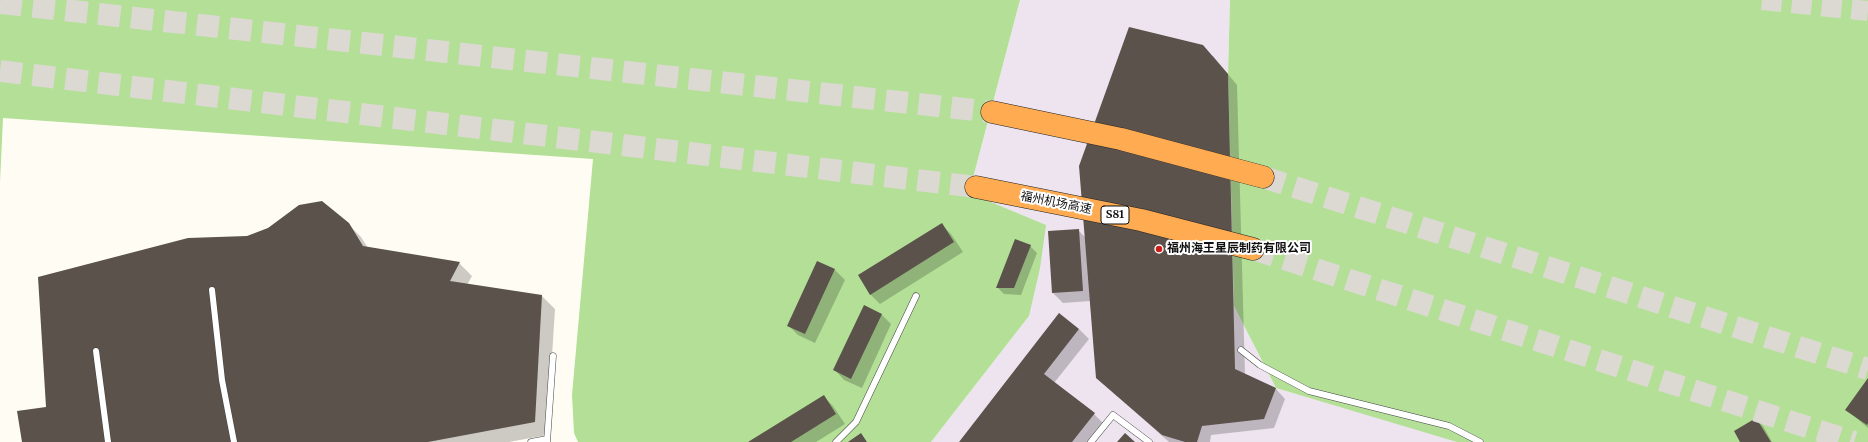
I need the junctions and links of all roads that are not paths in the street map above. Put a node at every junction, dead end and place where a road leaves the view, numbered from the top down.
1 (992, 112) tunnel mouth
2 (1263, 177) tunnel mouth
3 (976, 187) tunnel mouth
4 (1253, 249) tunnel mouth
5 (212, 290) dead end
6 (916, 296) dead end
7 (1241, 350) dead end
8 (96, 351) dead end
9 (553, 356) dead end
10 (547, 441) edge
11 (108, 442) edge
12 (234, 442) edge
13 (531, 442) edge
14 (836, 442) edge
15 (1091, 442) edge
16 (1149, 442) edge
17 (1480, 442) edge

1 - 2 highway
3 - 4 highway, 福州机场高速 / S81
5 - 12 lane
6 - 14 lane
7 - 17 lane
8 - 11 lane
9 - 10 lane
10 - 13 lane
15 - 16 lane

